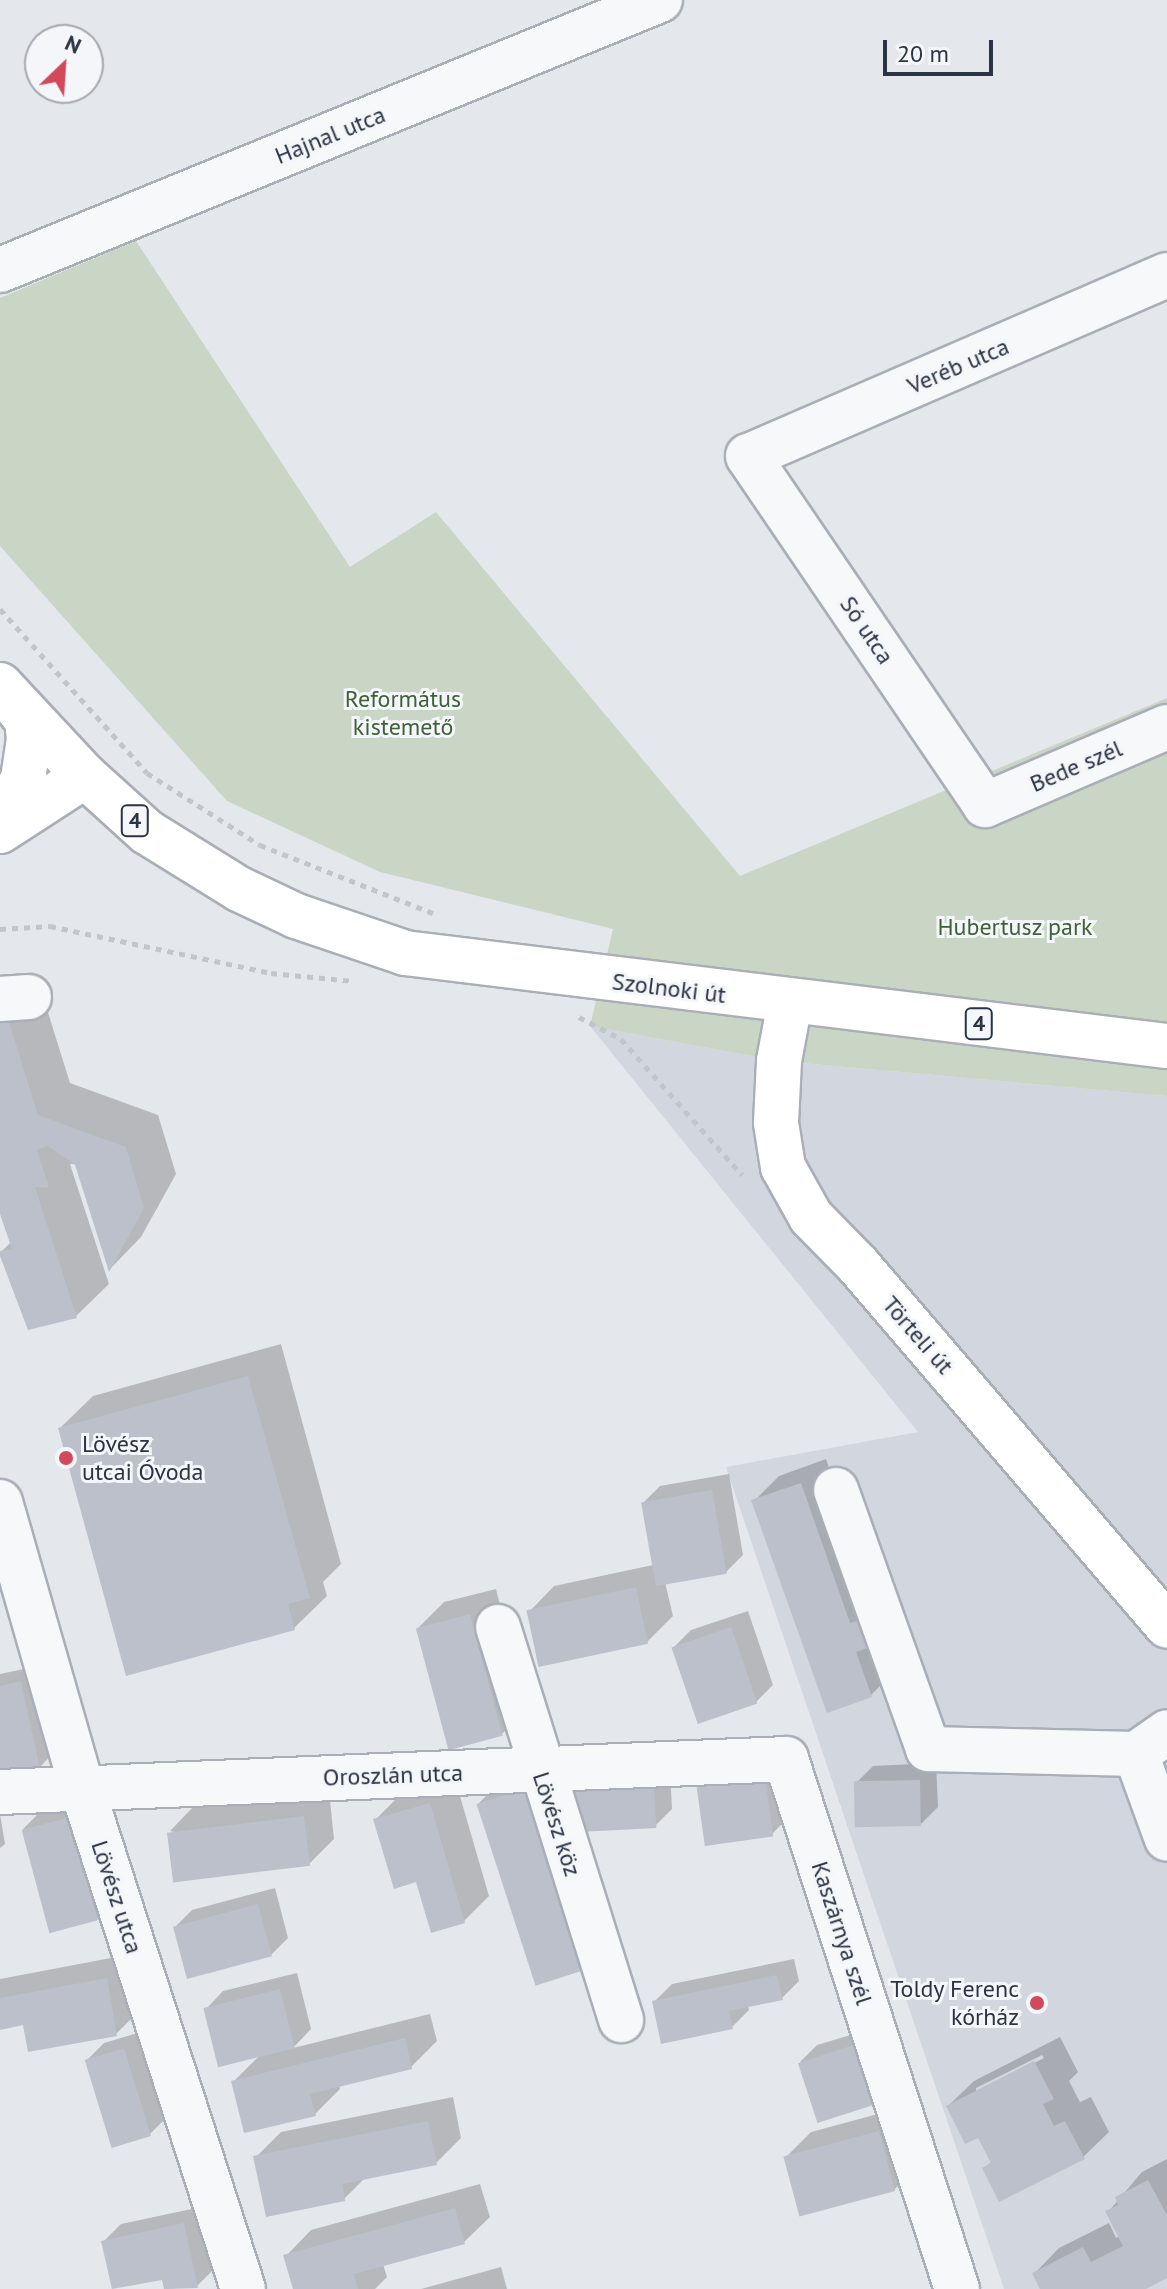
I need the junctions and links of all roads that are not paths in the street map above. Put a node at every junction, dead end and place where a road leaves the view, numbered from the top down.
1 (660, 0) edge
2 (0, 270) edge
3 (1167, 275) edge
4 (748, 456) joint
5 (1, 686) edge
6 (1167, 727) edge
7 (85, 776) junction
8 (985, 805) joint
9 (0, 821) edge
10 (0, 831) edge
11 (790, 1002) junction
12 (1167, 1046) edge
13 (836, 1490) dead end
14 (0, 1502) edge
15 (1167, 1626) edge
16 (498, 1627) dead end
17 (1152, 1743) edge
18 (786, 1759) joint
19 (539, 1769) junction
20 (82, 1788) junction
21 (0, 1792) edge
22 (1167, 1839) edge
23 (621, 2020) dead end
24 (243, 2289) edge
25 (957, 2289) edge

1 - 2 street, Hajnal utca
3 - 4 street, Veréb utca
4 - 8 street, Só utca
5 - 7 main road, 4
5 - 9 main road
6 - 8 street, Bede szél
7 - 10 main road
7 - 11 main road, Szolnoki út / 4
11 - 12 main road, Szolnoki út / 4
11 - 15 main road, Törteli út
13 - 17 street
14 - 20 street, Lövész utca
16 - 19 street, Lövész köz
17 - 22 street
18 - 19 street, Oroszlán utca
18 - 25 street, Kaszárnya szél
19 - 20 street, Oroszlán utca
19 - 23 street, Lövész köz
20 - 21 street, Oroszlán utca
20 - 24 street, Lövész utca

